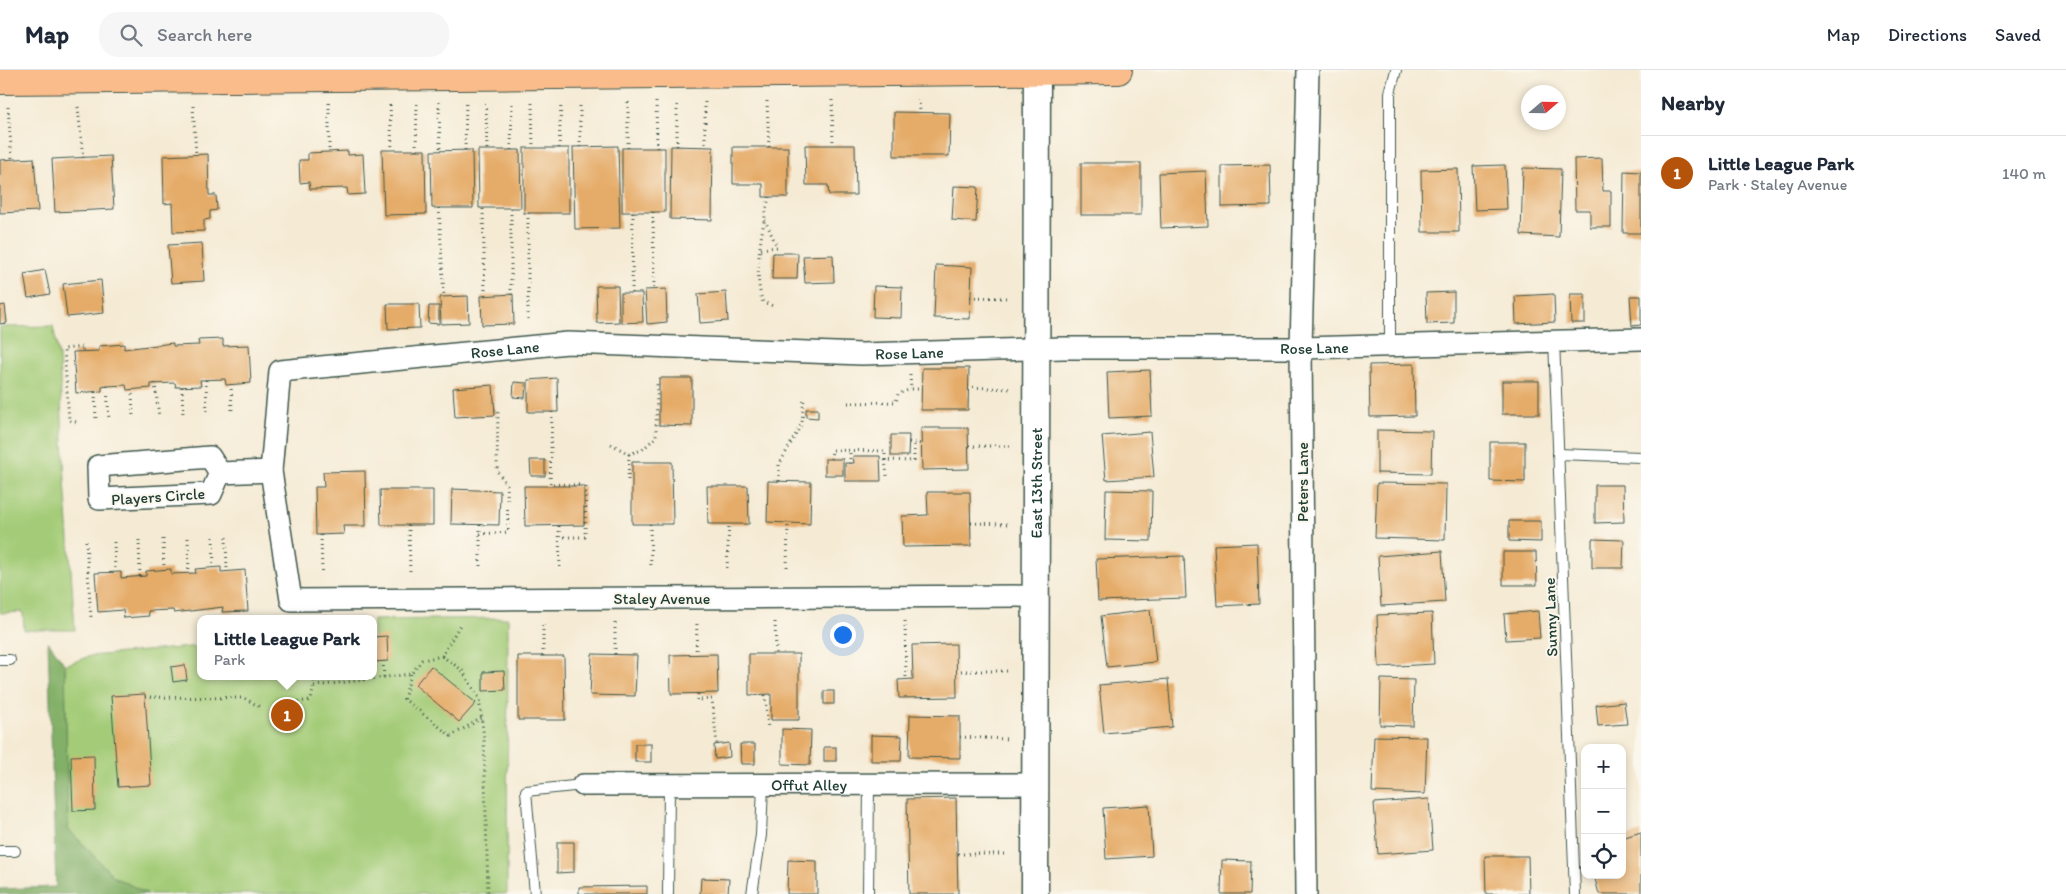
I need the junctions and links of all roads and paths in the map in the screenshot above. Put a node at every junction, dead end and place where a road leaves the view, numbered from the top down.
1 (1118, 70) edge
2 (1308, 70) edge
3 (1396, 70) edge
4 (1037, 71) edge
5 (558, 81) edge
6 (665, 84) edge
7 (4, 91) edge
8 (831, 94) dead end
9 (919, 94) dead end
10 (766, 95) dead end
11 (390, 96) dead end
12 (705, 96) dead end
13 (328, 97) dead end
14 (417, 97) dead end
15 (438, 97) dead end
16 (466, 97) dead end
17 (486, 97) dead end
18 (512, 97) dead end
19 (532, 97) dead end
20 (580, 97) dead end
21 (628, 97) dead end
22 (193, 100) dead end
23 (77, 102) dead end
24 (920, 112) dead end
25 (833, 145) dead end
26 (580, 146) dead end
27 (676, 146) dead end
28 (705, 147) dead end
29 (533, 148) dead end
30 (559, 148) dead end
31 (628, 148) dead end
32 (657, 148) dead end
33 (769, 148) dead end
34 (392, 150) dead end
35 (416, 150) dead end
36 (440, 150) dead end
37 (464, 150) dead end
38 (487, 150) dead end
39 (512, 150) dead end
40 (329, 152) dead end
41 (196, 155) dead end
42 (83, 158) dead end
43 (12, 159) dead end
44 (769, 196) dead end
45 (440, 208) dead end
46 (483, 208) dead end
47 (511, 208) dead end
48 (633, 212) dead end
49 (653, 212) dead end
50 (528, 213) dead end
51 (764, 219) junction
52 (761, 250) junction
53 (654, 289) dead end
54 (632, 293) dead end
55 (511, 295) dead end
56 (485, 296) dead end
57 (444, 297) dead end
58 (970, 297) dead end
59 (1011, 298) dead end
60 (773, 306) dead end
61 (1641, 339) edge
62 (1554, 340) junction
63 (1390, 345) junction
64 (528, 346) junction
65 (1301, 348) junction
66 (1035, 349) junction
67 (82, 352) dead end
68 (206, 380) dead end
69 (155, 383) dead end
70 (231, 384) dead end
71 (657, 384) dead end
72 (107, 386) dead end
73 (182, 387) dead end
74 (968, 387) dead end
75 (911, 389) dead end
76 (1011, 389) dead end
77 (132, 390) dead end
78 (95, 392) dead end
79 (804, 398) dead end
80 (848, 403) dead end
81 (495, 410) dead end
82 (552, 412) dead end
83 (232, 413) dead end
84 (207, 414) dead end
85 (183, 416) dead end
86 (159, 417) dead end
87 (133, 418) dead end
88 (109, 420) dead end
89 (96, 421) dead end
90 (76, 422) dead end
91 (909, 442) dead end
92 (914, 443) junction
93 (611, 444) dead end
94 (922, 444) dead end
95 (969, 446) dead end
96 (1011, 446) dead end
97 (850, 450) junction
98 (629, 454) junction
99 (1558, 454) junction
100 (1641, 457) edge
101 (831, 459) dead end
102 (885, 460) junction
103 (850, 464) dead end
104 (271, 471) junction
105 (220, 474) junction
106 (887, 476) dead end
107 (632, 480) dead end
108 (779, 481) dead end
109 (788, 523) dead end
110 (971, 523) dead end
111 (650, 524) dead end
112 (729, 524) dead end
113 (1010, 524) dead end
114 (409, 525) dead end
115 (480, 525) dead end
116 (560, 526) dead end
117 (480, 534) junction
118 (321, 535) dead end
119 (213, 537) dead end
120 (226, 537) dead end
121 (560, 537) junction
122 (188, 538) dead end
123 (163, 539) dead end
124 (139, 540) dead end
125 (86, 541) dead end
126 (114, 542) dead end
127 (214, 567) dead end
128 (787, 567) dead end
129 (727, 568) dead end
130 (651, 569) dead end
131 (164, 570) dead end
132 (480, 570) dead end
133 (560, 570) dead end
134 (227, 571) dead end
135 (322, 571) dead end
136 (410, 571) dead end
137 (115, 572) dead end
138 (190, 573) dead end
139 (140, 576) dead end
140 (1034, 596) junction
141 (475, 599) junction
142 (91, 616) dead end
143 (905, 620) dead end
144 (775, 621) dead end
145 (543, 622) dead end
146 (616, 622) dead end
147 (697, 622) dead end
148 (615, 654) dead end
149 (776, 654) dead end
150 (696, 655) dead end
151 (442, 656) junction
152 (543, 656) dead end
153 (383, 661) dead end
154 (956, 671) dead end
155 (1010, 671) dead end
156 (411, 674) junction
157 (384, 678) junction
158 (377, 679) edge
159 (906, 679) dead end
160 (314, 680) edge
161 (366, 680) edge
162 (314, 686) junction
163 (698, 694) dead end
164 (764, 695) dead end
165 (145, 697) dead end
166 (298, 702) dead end
167 (262, 708) dead end
168 (482, 718) junction
169 (768, 729) dead end
170 (960, 737) dead end
171 (1009, 739) dead end
172 (717, 744) dead end
173 (1036, 784) junction
174 (583, 785) joint
175 (868, 785) junction
176 (669, 786) junction
177 (762, 786) junction
178 (0, 851) edge
179 (15, 851) dead end
180 (958, 854) dead end
181 (1009, 854) dead end
182 (488, 894) edge
183 (535, 894) edge
184 (668, 894) edge
185 (752, 894) edge
186 (868, 894) edge
187 (1035, 894) edge
188 (1306, 894) edge
189 (1575, 894) edge

1 - 4 main road
2 - 65 street, Peters Lane
3 - 63 lane
4 - 6 main road
4 - 66 street, East 13th Street
5 - 6 main road
5 - 7 main road
5 - 30 path
6 - 27 path
6 - 32 path
7 - 43 path
8 - 25 path
9 - 24 path
10 - 33 path
11 - 34 path
12 - 28 path
13 - 40 path
14 - 35 path
15 - 36 path
16 - 37 path
17 - 38 path
18 - 39 path
19 - 29 path
20 - 26 path
21 - 31 path
22 - 41 path
23 - 42 path
44 - 51 path
45 - 57 path
46 - 56 path
47 - 55 path
48 - 54 path
49 - 53 path
50 - 64 path
51 - 52 path
51 - 52 path
52 - 60 path
58 - 59 path
61 - 62 street, Rose Lane
62 - 63 street, Rose Lane
62 - 99 lane, Sunny Lane
63 - 65 street, Rose Lane
64 - 66 street, Rose Lane
64 - 104 street, Rose Lane
65 - 66 street, Rose Lane
65 - 188 street, Peters Lane
66 - 140 street, East 13th Street
67 - 90 path
68 - 84 path
69 - 86 path
70 - 83 path
71 - 98 path
72 - 88 path
73 - 85 path
74 - 76 path
75 - 80 path
77 - 87 path
78 - 89 path
79 - 108 path
81 - 117 path
82 - 121 path
91 - 92 path
92 - 94 path
92 - 102 path
93 - 98 path
95 - 96 path
97 - 101 path
97 - 102 path
97 - 103 path
98 - 107 path
99 - 100 lane
99 - 189 lane, Sunny Lane
102 - 106 path
104 - 105 street, Players Circle
104 - 141 street, Staley Avenue
105 - 105 street, Players Circle
109 - 128 path
110 - 113 path
111 - 130 path
112 - 129 path
114 - 136 path
115 - 117 path
116 - 121 path
117 - 132 path
118 - 135 path
119 - 127 path
120 - 134 path
121 - 133 path
122 - 138 path
123 - 131 path
124 - 139 path
125 - 142 path
126 - 137 path
140 - 141 street, Staley Avenue
140 - 173 street, East 13th Street
141 - 151 path
143 - 159 path
144 - 149 path
145 - 152 path
146 - 148 path
147 - 150 path
151 - 156 path
151 - 168 path
153 - 157 path
154 - 155 path
156 - 157 path
156 - 168 path
157 - 158 path
160 - 162 path
161 - 162 path
162 - 166 path
163 - 172 path
164 - 169 path
165 - 167 path
168 - 182 path
170 - 171 path
173 - 175 street, Offut Alley
173 - 187 street, East 13th Street
174 - 176 street, Offut Alley
174 - 183 lane
175 - 177 street, Offut Alley
175 - 186 lane
176 - 177 street, Offut Alley
176 - 184 lane
177 - 185 lane
178 - 179 lane
180 - 181 path

